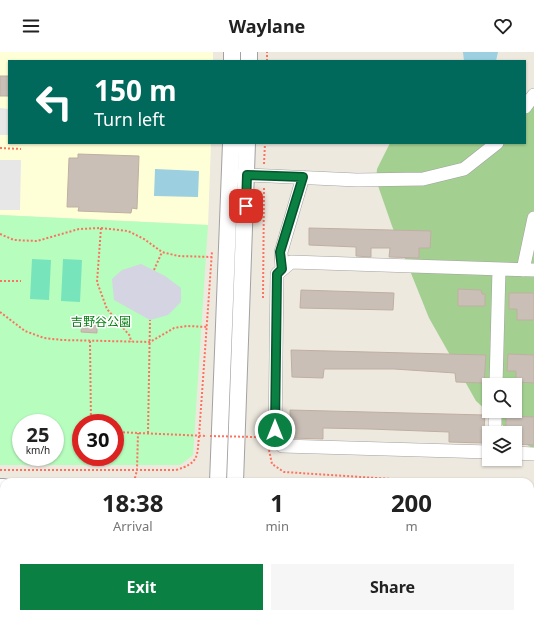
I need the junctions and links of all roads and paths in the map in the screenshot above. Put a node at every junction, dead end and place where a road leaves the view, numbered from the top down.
1 (534, 95) edge
2 (526, 106) edge
3 (231, 144) edge
4 (247, 144) edge
5 (265, 144) edge
6 (496, 144) edge
7 (0, 148) edge
8 (21, 149) dead end
9 (247, 175) junction
10 (264, 176) junction
11 (230, 177) junction
12 (303, 177) junction
13 (534, 218) edge
14 (101, 228) junction
15 (0, 234) edge
16 (212, 249) dead end
17 (162, 252) junction
18 (212, 257) junction
19 (282, 269) junction
20 (499, 269) junction
21 (154, 270) dead end
22 (528, 270) edge
23 (0, 281) edge
24 (21, 281) dead end
25 (264, 305) dead end
26 (0, 312) edge
27 (150, 320) dead end
28 (207, 327) junction
29 (90, 342) junction
30 (131, 342) junction
31 (150, 342) junction
32 (496, 378) edge
33 (91, 414) edge
34 (124, 432) edge
35 (138, 433) junction
36 (148, 433) junction
37 (199, 436) junction
38 (255, 437) dead end
39 (269, 446) dead end
40 (482, 452) edge
41 (522, 453) edge
42 (534, 454) edge
43 (0, 470) edge
44 (137, 470) junction
45 (134, 478) edge
46 (218, 478) edge
47 (235, 478) edge
48 (376, 478) edge

1 - 2 street
3 - 11 street
4 - 9 street
5 - 10 path
6 - 12 street
7 - 8 path
9 - 10 street
9 - 11 street
9 - 47 street
10 - 12 street
10 - 25 path
11 - 46 street
12 - 19 street
13 - 22 street
14 - 15 path
14 - 17 path
14 - 30 path
16 - 18 path
17 - 18 path
17 - 21 path
18 - 28 path
19 - 20 street
19 - 40 street
20 - 22 street
20 - 32 street
23 - 24 path
26 - 29 path
27 - 31 path
28 - 31 path
28 - 37 path
29 - 30 path
29 - 33 path
30 - 31 path
31 - 36 path
34 - 35 path
35 - 36 path
35 - 44 path
36 - 37 path
37 - 38 path, bridge
37 - 44 path
39 - 48 path
41 - 42 street
43 - 44 path
44 - 45 path

